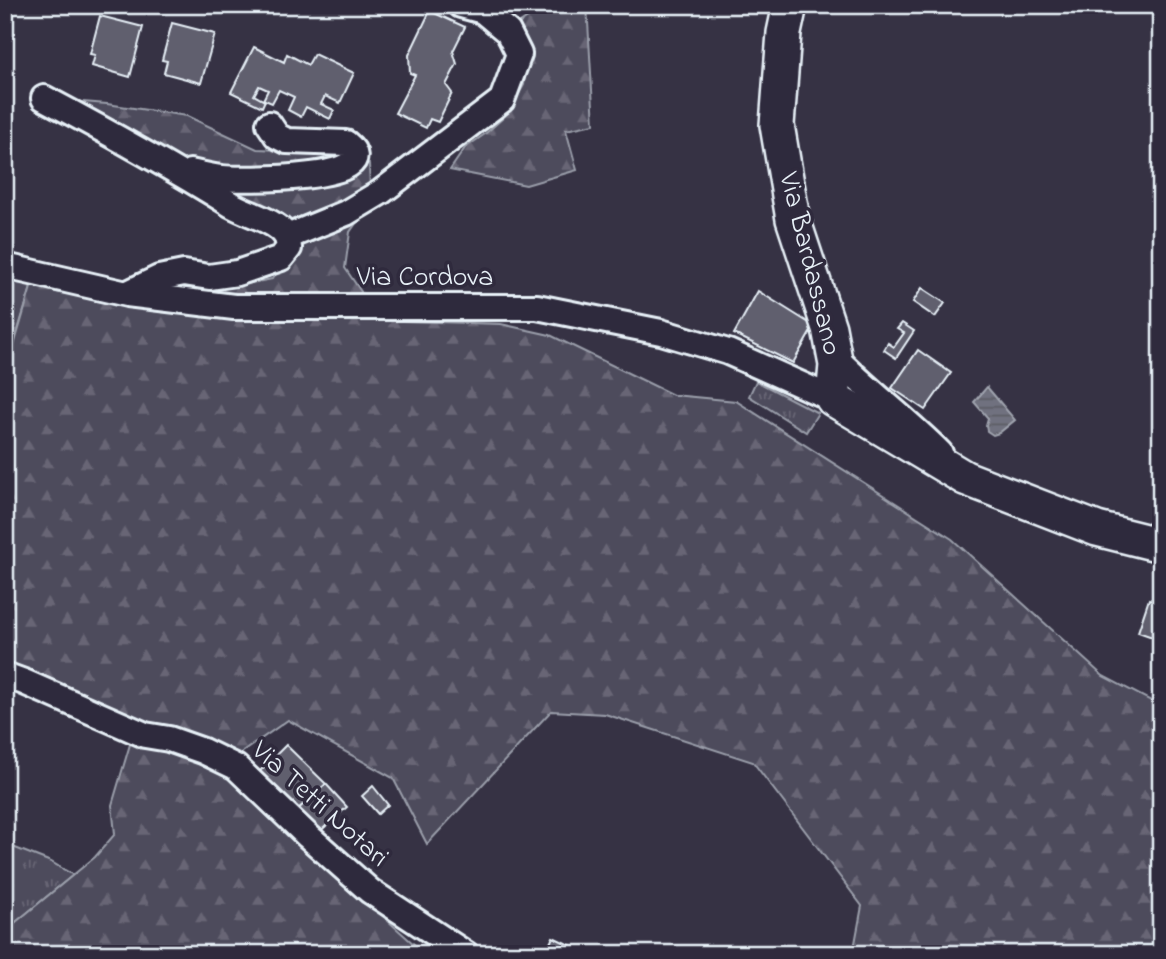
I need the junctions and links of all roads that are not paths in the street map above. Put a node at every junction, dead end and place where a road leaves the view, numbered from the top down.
1 (461, 5) edge
2 (790, 5) edge
3 (44, 97) dead end
4 (269, 124) dead end
5 (175, 170) junction
6 (287, 237) junction
7 (5, 267) edge
8 (127, 294) junction
9 (834, 356) junction
10 (833, 399) junction
11 (965, 478) junction
12 (1161, 545) edge
13 (5, 675) edge
14 (466, 954) edge

1 - 6 street
2 - 9 street, Via Bardassano
3 - 5 street
4 - 5 street
5 - 6 street
6 - 8 street
7 - 8 street, Via Cordova
8 - 10 street, Via Cordova
9 - 10 street, Via Bardassano
9 - 11 street
10 - 11 street
11 - 12 street
13 - 14 street, Via Tetti Notari

